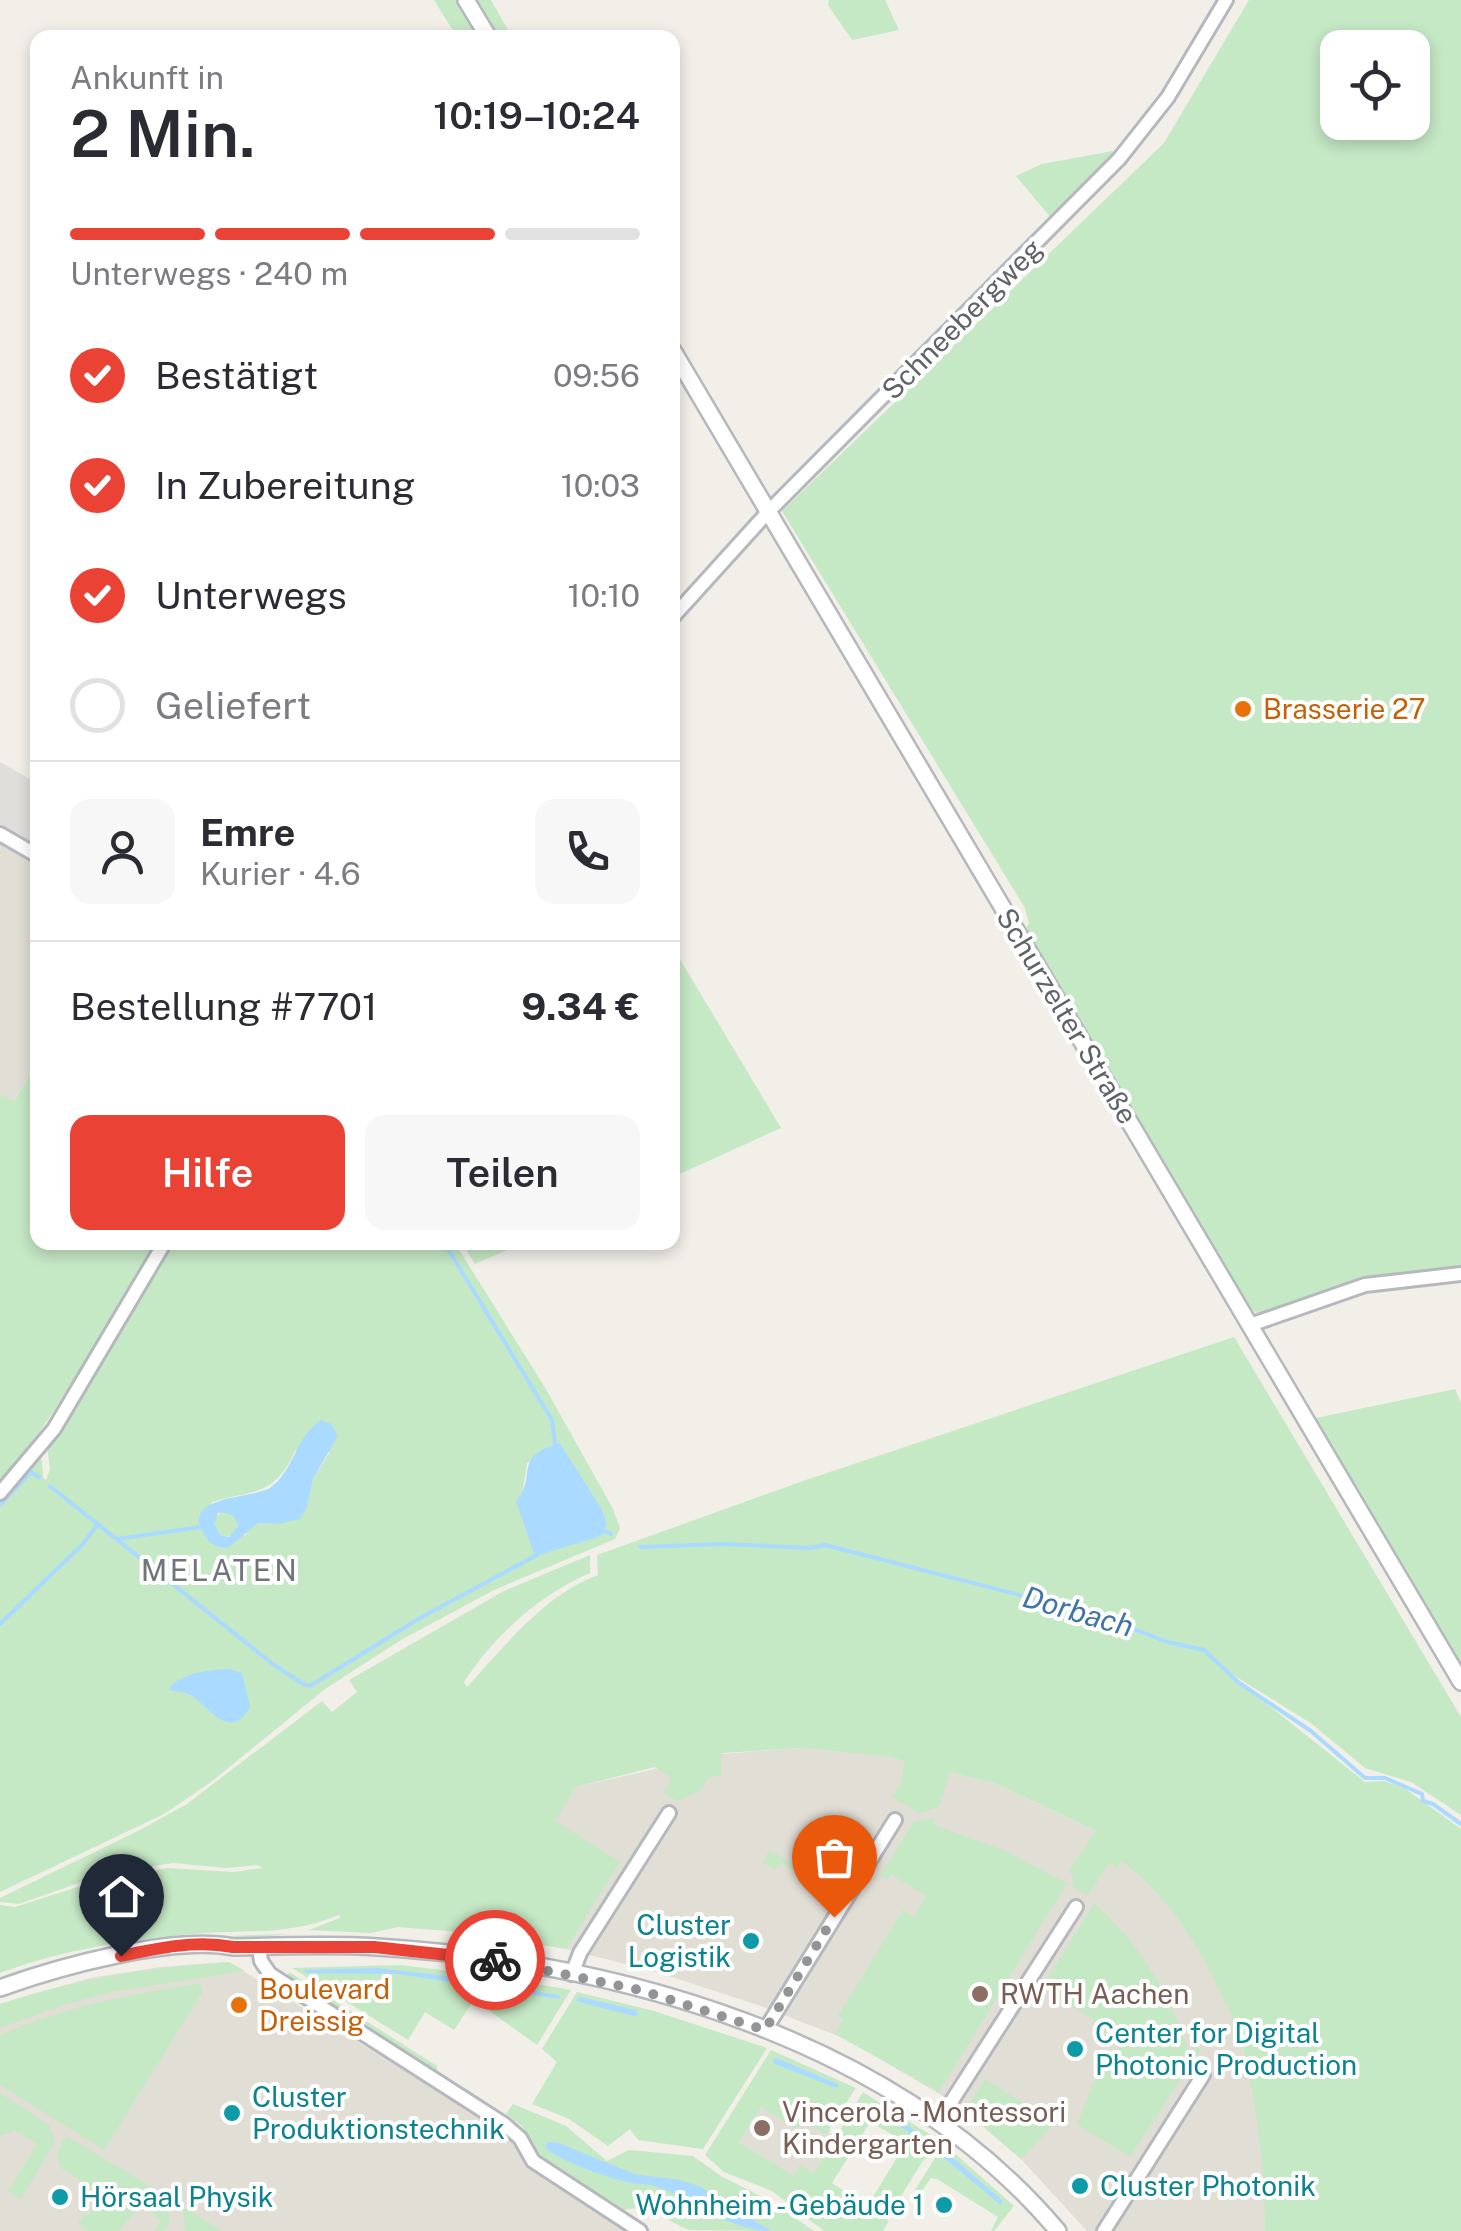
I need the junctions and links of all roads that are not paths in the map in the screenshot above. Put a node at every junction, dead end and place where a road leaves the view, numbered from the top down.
1 (466, 0) edge
2 (1226, 0) edge
3 (484, 30) edge
4 (680, 363) edge
5 (768, 512) junction
6 (680, 609) edge
7 (0, 834) edge
8 (30, 851) edge
9 (160, 1250) edge
10 (1461, 1274) edge
11 (1250, 1325) junction
12 (0, 1493) edge
13 (1461, 1682) edge
14 (669, 1813) dead end
15 (895, 1820) dead end
16 (1076, 1907) dead end
17 (259, 1946) junction
18 (572, 1974) junction
19 (0, 1988) edge
20 (765, 2030) junction
21 (1202, 2075) dead end
22 (940, 2121) junction
23 (640, 2231) edge
24 (1058, 2231) edge
25 (1104, 2231) edge

1 - 3 street
2 - 5 street, Schneebergweg
4 - 5 street, Schurzelter Straße
5 - 6 street, Schneebergweg
5 - 11 street, Schurzelter Straße
7 - 8 street
9 - 12 street
10 - 11 street
11 - 13 street, Schurzelter Straße
14 - 18 street
15 - 20 street
16 - 22 street
17 - 18 street
17 - 19 street
17 - 23 street
18 - 20 street
20 - 22 street
21 - 25 street
22 - 24 street

